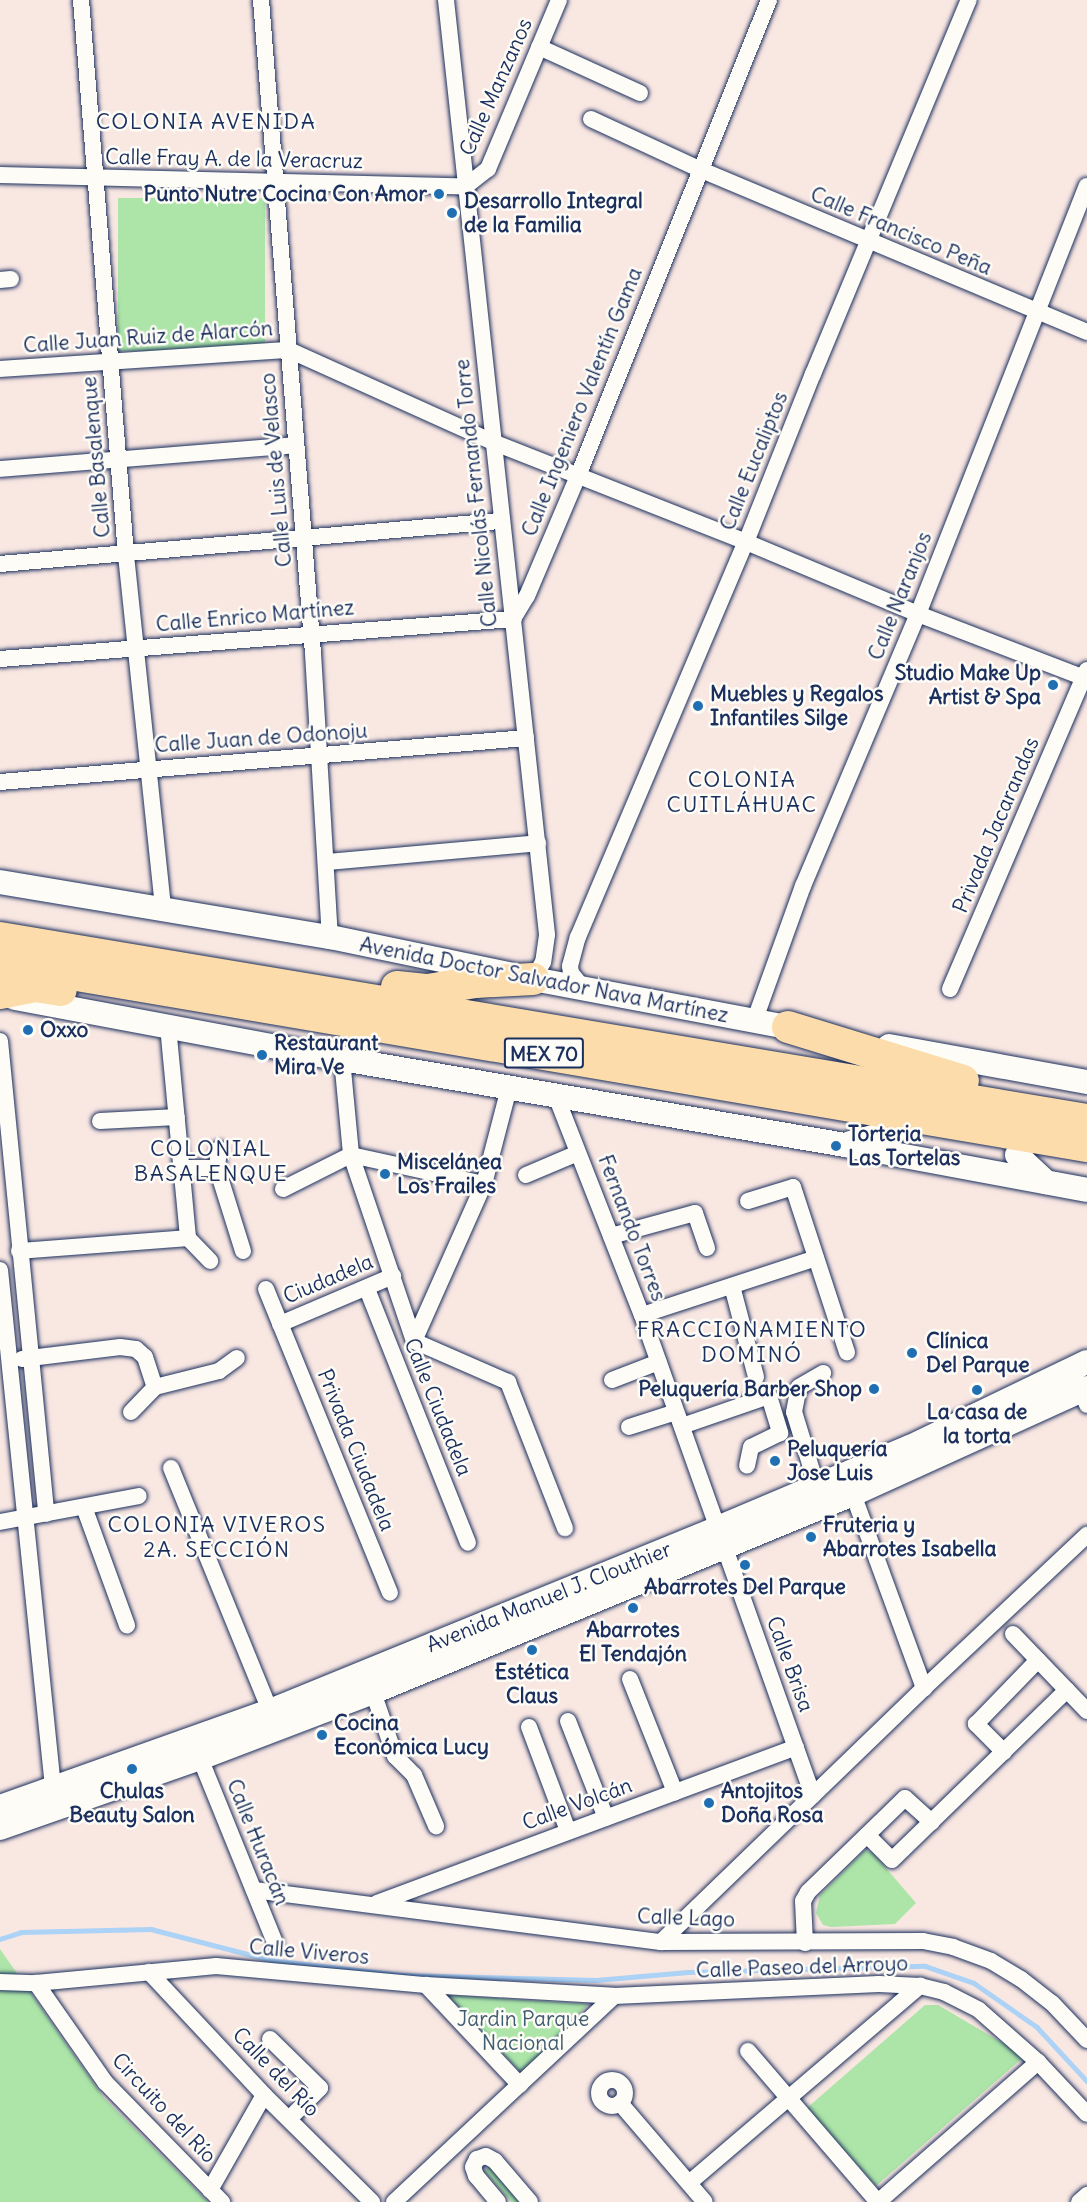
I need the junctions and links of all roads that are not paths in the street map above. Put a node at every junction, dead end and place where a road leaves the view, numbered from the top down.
1 (81, 0) edge
2 (261, 0) edge
3 (446, 0) edge
4 (559, 0) edge
5 (769, 0) edge
6 (969, 0) edge
7 (539, 47) junction
8 (640, 93) dead end
9 (591, 119) dead end
10 (699, 169) junction
11 (0, 175) edge
12 (95, 178) junction
13 (276, 183) junction
14 (466, 186) junction
15 (1087, 186) edge
16 (868, 242) junction
17 (1037, 312) junction
18 (1087, 332) edge
19 (289, 350) junction
20 (110, 361) junction
21 (0, 369) edge
22 (495, 443) junction
23 (296, 446) junction
24 (120, 458) junction
25 (0, 469) edge
26 (578, 476) junction
27 (500, 521) junction
28 (304, 538) junction
29 (746, 542) junction
30 (126, 555) junction
31 (0, 564) edge
32 (918, 614) junction
33 (513, 619) junction
34 (312, 634) junction
35 (136, 648) junction
36 (0, 659) edge
37 (1086, 676) edge
38 (526, 738) junction
39 (320, 757) junction
40 (148, 769) junction
41 (0, 782) edge
42 (538, 843) junction
43 (327, 862) junction
44 (0, 882) edge
45 (163, 910) junction
46 (547, 935) junction
47 (330, 937) junction
48 (578, 937) junction
49 (0, 938) edge
50 (0, 962) edge
51 (245, 978) junction
52 (533, 979) junction
53 (584, 989) junction
54 (950, 989) dead end
55 (0, 994) edge
56 (754, 1022) junction
57 (168, 1026) junction
58 (788, 1027) junction
59 (407, 1030) junction
60 (0, 1041) edge
61 (342, 1059) junction
62 (617, 1066) junction
63 (1087, 1082) edge
64 (509, 1088) junction
65 (556, 1096) junction
66 (177, 1118) junction
67 (1087, 1119) edge
68 (100, 1121) dead end
69 (895, 1131) junction
70 (845, 1145) junction
71 (1087, 1146) edge
72 (219, 1149) dead end
73 (578, 1153) junction
74 (351, 1155) junction
75 (1017, 1155) junction
76 (181, 1168) junction
77 (217, 1168) junction
78 (1087, 1169) edge
79 (526, 1175) dead end
80 (1046, 1182) junction
81 (484, 1184) junction
82 (283, 1188) dead end
83 (1087, 1190) edge
84 (748, 1201) dead end
85 (8, 1214) edge
86 (611, 1236) junction
87 (188, 1238) junction
88 (707, 1248) dead end
89 (20, 1251) junction
90 (243, 1251) dead end
91 (816, 1258) junction
92 (210, 1261) dead end
93 (0, 1270) edge
94 (393, 1276) junction
95 (732, 1286) junction
96 (367, 1288) junction
97 (266, 1290) dead end
98 (642, 1315) junction
99 (280, 1324) junction
100 (414, 1341) junction
101 (847, 1352) dead end
102 (32, 1358) junction
103 (237, 1358) dead end
104 (9, 1360) junction
105 (659, 1362) junction
106 (823, 1373) dead end
107 (756, 1377) dead end
108 (612, 1380) dead end
109 (1083, 1383) edge
110 (155, 1387) junction
111 (131, 1412) dead end
112 (679, 1419) junction
113 (629, 1427) dead end
114 (747, 1466) dead end
115 (171, 1468) dead end
116 (817, 1487) junction
117 (853, 1494) junction
118 (139, 1496) dead end
119 (84, 1507) junction
120 (46, 1514) junction
121 (25, 1517) junction
122 (0, 1522) edge
123 (565, 1528) dead end
124 (1087, 1535) edge
125 (721, 1538) junction
126 (468, 1543) dead end
127 (390, 1593) dead end
128 (127, 1625) dead end
129 (1013, 1634) dead end
130 (1038, 1659) junction
131 (630, 1679) dead end
132 (924, 1688) junction
133 (1067, 1690) junction
134 (373, 1692) junction
135 (270, 1711) junction
136 (1087, 1711) edge
137 (568, 1722) dead end
138 (528, 1727) dead end
139 (796, 1747) junction
140 (1004, 1752) junction
141 (200, 1758) junction
142 (675, 1792) junction
143 (813, 1796) junction
144 (55, 1799) junction
145 (0, 1807) edge
146 (606, 1818) junction
147 (932, 1822) junction
148 (436, 1826) dead end
149 (0, 1828) edge
150 (568, 1831) junction
151 (867, 1834) junction
152 (254, 1890) junction
153 (374, 1905) junction
154 (661, 1942) junction
155 (275, 1943) dead end
156 (805, 1943) junction
157 (149, 1972) junction
158 (0, 1982) edge
159 (36, 1983) junction
160 (426, 1985) junction
161 (920, 1986) junction
162 (614, 1996) junction
163 (270, 2039) dead end
164 (1087, 2040) edge
165 (748, 2051) dead end
166 (1038, 2062) junction
167 (520, 2085) junction
168 (264, 2095) junction
169 (789, 2099) junction
170 (620, 2103) dead end
171 (1087, 2114) edge
172 (289, 2119) junction
173 (688, 2183) junction
174 (210, 2190) junction
175 (1087, 2195) edge
176 (222, 2202) edge
177 (372, 2202) edge
178 (394, 2202) edge
179 (498, 2202) edge
180 (530, 2202) edge
181 (705, 2202) edge
182 (878, 2202) edge
183 (1079, 2202) edge

1 - 12 street, Calle Basalenque
2 - 13 street, Calle Luis de Velasco
3 - 14 street, Calle Nicolás Fernando Torre
4 - 7 street, Calle Manzanos
5 - 10 street, Calle Ingeniero Valentín Gama
6 - 16 street, Calle Eucaliptos
7 - 8 street
7 - 14 street, Calle Manzanos
9 - 10 street, Calle Francisco Peña
10 - 16 street, Calle Francisco Peña
10 - 26 street, Calle Ingeniero Valentín Gama
11 - 12 street, Calle Fray A. de la Veracruz
12 - 13 street, Calle Fray A. de la Veracruz
12 - 20 street, Calle Basalenque
13 - 14 street, Calle Fray A. de la Veracruz
13 - 19 street, Calle Luis de Velasco
14 - 22 street, Calle Nicolás Fernando Torre
15 - 17 street, Calle Naranjos
16 - 17 street, Calle Francisco Peña
16 - 29 street, Calle Eucaliptos
17 - 18 street, Calle Francisco Peña
17 - 32 street, Calle Naranjos
19 - 20 street, Calle Juan Ruiz de Alarcón
19 - 22 street, Calle Juan Ruiz de Alarcón
19 - 23 street, Calle Luis de Velasco
20 - 21 street, Calle Juan Ruiz de Alarcón
20 - 24 street, Calle Basalenque
22 - 26 street, Calle Juan Ruiz de Alarcón
22 - 27 street, Calle Nicolás Fernando Torre
23 - 24 street
23 - 28 street, Calle Luis de Velasco
24 - 25 street
24 - 30 street, Calle Basalenque
26 - 29 street, Calle Juan Ruiz de Alarcón
26 - 33 street, Calle Ingeniero Valentín Gama
27 - 28 street
27 - 33 street, Calle Nicolás Fernando Torre
28 - 30 street
28 - 34 street, Calle Luis de Velasco
29 - 32 street, Calle Juan Ruiz de Alarcón
29 - 48 street, Calle Eucaliptos
30 - 31 street
30 - 35 street, Calle Basalenque
32 - 37 street, Calle Juan Ruiz de Alarcón
32 - 56 street, Calle Naranjos
33 - 34 street, Calle Enrico Martínez
33 - 38 street, Calle Nicolás Fernando Torre
34 - 35 street, Calle Enrico Martínez
34 - 39 street, Calle Luis de Velasco
35 - 36 street, Calle Enrico Martínez
35 - 40 street, Calle Basalenque
37 - 54 street, Privada Jacarandas
38 - 39 street, Calle Juan de Odonoju
38 - 42 street, Calle Nicolás Fernando Torre
39 - 40 street, Calle Juan de Odonoju
39 - 43 street, Calle Luis de Velasco
40 - 41 street, Calle Juan de Odonoju
40 - 45 street, Calle Basalenque
42 - 43 street
42 - 46 street, Calle Nicolás Fernando Torre
43 - 47 street, Calle Luis de Velasco
44 - 45 main road, Avenida Doctor Salvador Nava Martínez
45 - 47 main road, Avenida Doctor Salvador Nava Martínez
46 - 48 street
46 - 52 street, Calle Nicolás Fernando Torre
47 - 52 main road, Avenida Doctor Salvador Nava Martínez
48 - 53 street, Calle Eucaliptos
49 - 51 highway, Avenida Doctor Salvador Nava Martínez / MEX 70
50 - 59 highway, MEX 70
51 - 52 highway
51 - 67 highway, Avenida Doctor Salvador Nava Martínez / MEX 70
52 - 53 main road, Avenida Doctor Salvador Nava Martínez
53 - 56 main road, Avenida Doctor Salvador Nava Martínez
55 - 57 main road
55 - 59 highway
56 - 58 main road, Avenida Doctor Salvador Nava Martínez
57 - 61 main road
57 - 66 street
58 - 63 main road, Avenida Doctor Salvador Nava Martínez
58 - 67 highway
59 - 62 highway, MEX 70
60 - 85 street
61 - 64 main road
61 - 74 street
62 - 69 highway
62 - 71 highway, MEX 70
64 - 65 main road
64 - 81 street
65 - 70 main road
65 - 73 street, Fernando Torres
66 - 68 street
66 - 76 street
69 - 70 main road
69 - 75 highway
70 - 80 main road
72 - 77 street
73 - 79 street
73 - 86 street, Fernando Torres
74 - 81 street
74 - 82 street
74 - 94 street
75 - 78 highway
75 - 80 main road
76 - 77 street
76 - 87 street
77 - 90 street
80 - 83 main road
81 - 100 street
84 - 91 street
85 - 89 street
86 - 88 street
86 - 98 street, Fernando Torres
87 - 89 street
87 - 92 street
89 - 102 street
91 - 95 street
91 - 101 street
93 - 104 street
94 - 96 street, Ciudadela
94 - 100 street
95 - 98 street
95 - 107 street
96 - 99 street, Ciudadela
96 - 126 street, Calle Ciudadela
97 - 99 street, Privada Ciudadela
98 - 105 street, Fernando Torres
99 - 127 street, Privada Ciudadela
100 - 123 street
102 - 104 street
102 - 110 street
102 - 120 street
103 - 110 street
104 - 121 street
105 - 108 street
105 - 112 street, Fernando Torres
106 - 116 street
109 - 116 main road, Avenida Manuel J. Clouthier
109 - 117 main road, Avenida Manuel J. Clouthier
110 - 111 street
112 - 113 street
112 - 114 street
112 - 125 street, Fernando Torres
115 - 135 street
116 - 125 main road, Avenida Manuel J. Clouthier
117 - 125 main road, Avenida Manuel J. Clouthier
117 - 132 street
118 - 119 street
119 - 120 street
119 - 128 street
120 - 121 street
121 - 122 street
121 - 144 street
124 - 132 street
125 - 134 main road, Avenida Manuel J. Clouthier
125 - 135 main road, Avenida Manuel J. Clouthier
125 - 139 street, Calle Brisa
129 - 130 street
130 - 133 street
130 - 140 street
131 - 142 street
132 - 143 street
133 - 136 street
133 - 140 street
134 - 141 main road, Avenida Manuel J. Clouthier
134 - 148 street
135 - 144 main road, Avenida Manuel J. Clouthier
137 - 146 street
138 - 150 street
139 - 142 street, Calle Volcán
139 - 143 street, Calle Brisa
140 - 147 street
141 - 144 main road, Avenida Manuel J. Clouthier
141 - 152 street, Calle Huracán
142 - 146 street, Calle Volcán
143 - 154 street
144 - 145 main road, Avenida Manuel J. Clouthier
144 - 149 main road, Avenida Manuel J. Clouthier
146 - 150 street, Calle Volcán
147 - 151 street
147 - 151 street
150 - 153 street, Calle Volcán
151 - 156 street
152 - 153 street, Calle Lago
152 - 155 street, Calle Huracán
153 - 154 street, Calle Lago
154 - 156 street, Calle Lago
156 - 164 street, Calle Lago
157 - 159 street, Calle Viveros
157 - 160 street, Calle Viveros
157 - 168 street, Calle del Río
158 - 159 street, Calle Viveros
159 - 174 street, Circuito del Río
160 - 162 street, Calle Viveros
160 - 167 street
161 - 162 street, Calle Paseo del Arroyo
161 - 166 street, Calle Paseo del Arroyo
161 - 169 street
162 - 167 street
163 - 172 street
165 - 169 street
166 - 171 street, Calle Paseo del Arroyo
166 - 182 street
167 - 178 street
168 - 172 street, Calle del Río
168 - 174 street
169 - 173 street
169 - 182 street
170 - 173 street
172 - 177 street, Calle del Río
173 - 181 street
174 - 176 street, Circuito del Río
175 - 183 street
179 - 180 street

